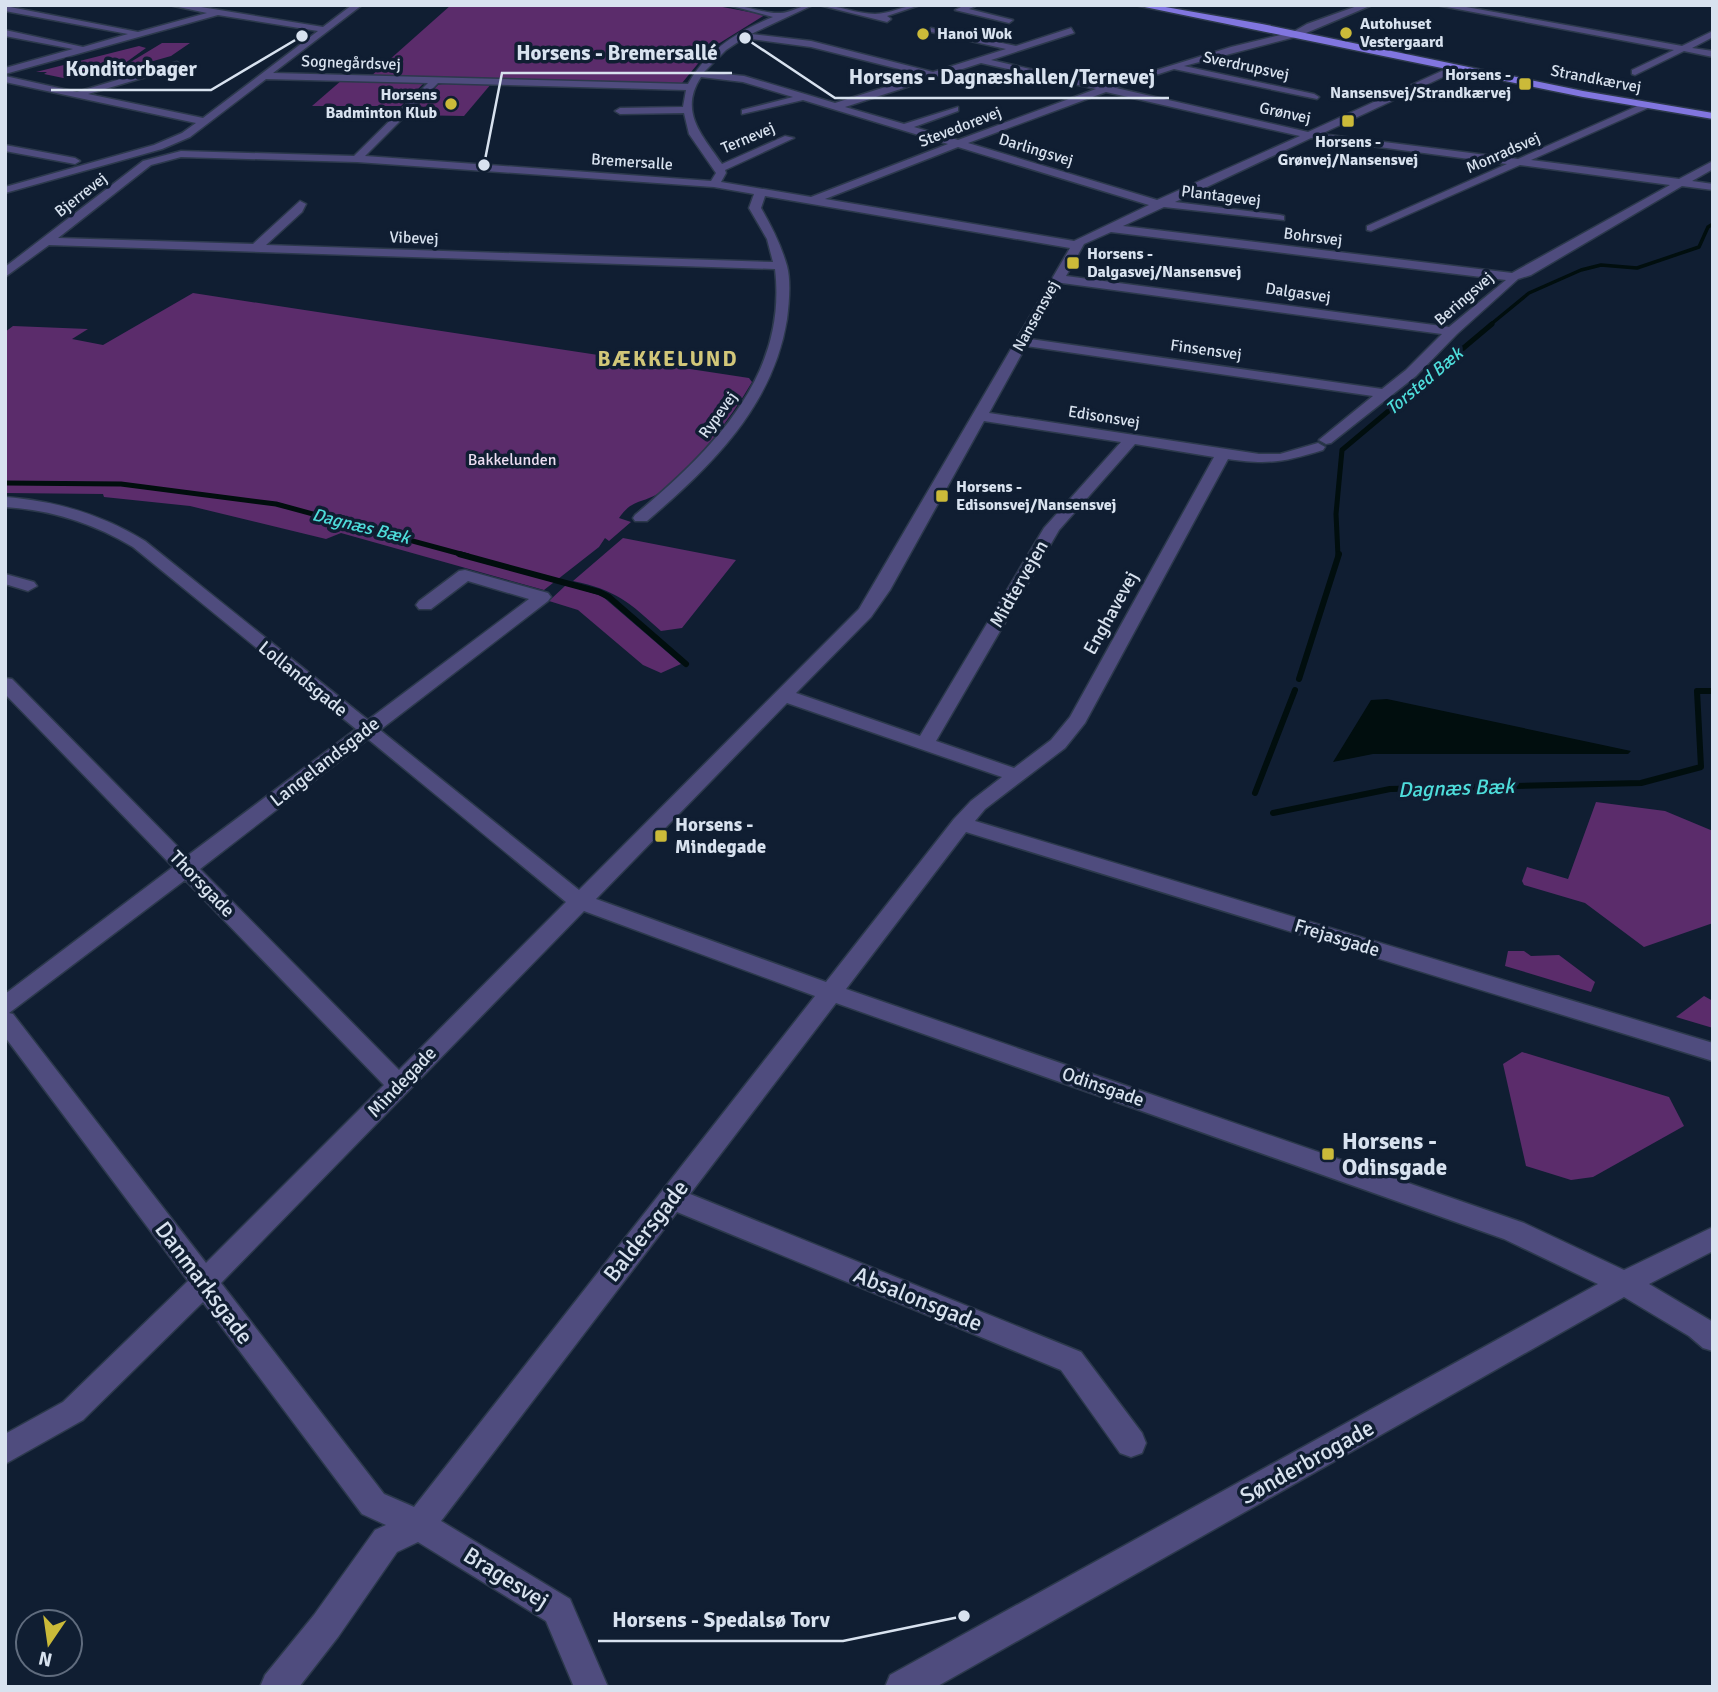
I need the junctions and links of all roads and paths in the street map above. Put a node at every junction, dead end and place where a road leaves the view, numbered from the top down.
1 (173, 5) edge
2 (234, 5) edge
3 (358, 5) edge
4 (732, 5) edge
5 (809, 5) edge
6 (823, 5) edge
7 (916, 5) edge
8 (974, 5) edge
9 (1367, 5) edge
10 (1440, 5) edge
11 (1141, 6) edge
12 (5, 8) edge
13 (218, 13) junction
14 (780, 16) junction
15 (877, 16) junction
16 (887, 19) dead end
17 (1009, 20) dead end
18 (1310, 26) junction
19 (326, 30) junction
20 (934, 30) dead end
21 (1071, 31) dead end
22 (5, 33) edge
23 (139, 34) junction
24 (1283, 34) junction
25 (1713, 34) edge
26 (741, 35) junction
27 (1017, 48) junction
28 (84, 49) junction
29 (1682, 49) junction
30 (1713, 54) edge
31 (980, 60) junction
32 (177, 65) dead end
33 (1173, 66) junction
34 (1455, 68) junction
35 (5, 71) edge
36 (1635, 72) dead end
37 (699, 74) junction
38 (933, 75) junction
39 (265, 76) junction
40 (5, 79) edge
41 (435, 80) junction
42 (691, 87) junction
43 (1105, 90) junction
44 (77, 95) junction
45 (805, 97) junction
46 (1314, 97) dead end
47 (1647, 105) junction
48 (836, 106) junction
49 (956, 109) dead end
50 (687, 110) junction
51 (620, 111) dead end
52 (745, 112) dead end
53 (1713, 116) edge
54 (207, 121) junction
55 (905, 127) junction
56 (1308, 135) junction
57 (789, 138) dead end
58 (961, 144) junction
59 (5, 148) edge
60 (181, 154) joint
61 (357, 159) junction
62 (75, 161) dead end
63 (1519, 163) junction
64 (1713, 164) edge
65 (719, 167) junction
66 (1681, 183) junction
67 (714, 184) junction
68 (1713, 187) edge
69 (5, 190) edge
70 (765, 191) junction
71 (813, 200) junction
72 (300, 204) dead end
73 (1158, 204) junction
74 (1280, 218) dead end
75 (1108, 228) junction
76 (1371, 228) dead end
77 (46, 242) junction
78 (1075, 245) junction
79 (256, 248) junction
80 (781, 266) junction
81 (5, 273) edge
82 (1513, 277) junction
83 (1057, 279) junction
84 (1452, 331) junction
85 (1023, 342) junction
86 (1384, 393) junction
87 (980, 416) junction
88 (1132, 439) junction
89 (1222, 454) junction
90 (5, 502) edge
91 (640, 518) dead end
92 (5, 579) edge
93 (28, 586) dead end
94 (425, 605) dead end
95 (5, 683) edge
96 (783, 695) junction
97 (366, 730) junction
98 (926, 742) junction
99 (1016, 775) junction
100 (961, 824) junction
101 (186, 869) junction
102 (579, 901) junction
103 (832, 993) junction
104 (5, 1006) edge
105 (5, 1020) edge
106 (1713, 1052) edge
107 (399, 1085) junction
108 (671, 1198) junction
109 (1713, 1238) edge
110 (204, 1283) junction
111 (1624, 1283) junction
112 (1713, 1339) edge
113 (1131, 1443) dead end
114 (5, 1450) edge
115 (419, 1525) junction
116 (277, 1687) edge
117 (591, 1687) edge
118 (902, 1687) edge

1 - 13 street
2 - 13 street
3 - 19 street
4 - 14 street
5 - 14 street
6 - 15 street
7 - 15 street
8 - 17 street
9 - 18 street
10 - 29 street
11 - 24 main road, Strandkærvej
12 - 23 street
13 - 19 street
13 - 23 street
14 - 26 street
15 - 16 street
18 - 24 street
18 - 24 street
19 - 39 street
20 - 27 street
21 - 27 street
22 - 28 street
23 - 28 street
24 - 33 street, Stevedorevej
24 - 34 main road, Strandkærvej
25 - 29 street
26 - 37 street
26 - 38 street
27 - 31 street
28 - 35 street
29 - 30 street
29 - 36 street
31 - 38 street
31 - 43 street, Grønvej
32 - 44 street
33 - 43 street, Stevedorevej
33 - 46 street, Sverdrupsvej
34 - 47 main road, Strandkærvej
34 - 56 street
37 - 42 street
37 - 45 street, Darlingsvej
38 - 48 street
39 - 41 street, Sognegårdsvej
39 - 54 street
40 - 44 street
41 - 42 street, Sognegårdsvej
41 - 61 street
42 - 50 street
43 - 56 street, Grønvej
43 - 58 street, Stevedorevej
44 - 54 street
45 - 48 street, Darlingsvej
45 - 52 street
47 - 53 main road, Strandkærvej
47 - 63 street, Monradsvej
48 - 55 street, Darlingsvej
49 - 55 street
50 - 51 street
50 - 65 street, Ternevej
54 - 69 street
55 - 58 street, Darlingsvej
56 - 63 street, Grønvej
56 - 73 street
57 - 65 street, Ternevej
58 - 71 street, Stevedorevej
58 - 73 street, Darlingsvej
59 - 62 street
60 - 61 street, Bremersalle
60 - 77 street, Bjerrevej
61 - 67 street, Bremersalle
63 - 66 street, Grønvej
63 - 76 street, Monradsvej
64 - 66 street, Beringsvej
65 - 67 street, Ternevej
66 - 68 street, Grønvej
66 - 82 street, Beringsvej
67 - 70 street, Bremersalle
70 - 71 street, Bremersalle
70 - 80 street, Rypevej
71 - 78 street, Bremersalle
72 - 79 street
73 - 74 street, Plantagevej
73 - 75 street
75 - 78 street
75 - 82 street, Bohrsvej
77 - 79 street, Vibevej
77 - 81 street, Bjerrevej
78 - 83 street, Nansensvej
79 - 80 street, Vibevej
80 - 91 street, Rypevej
82 - 84 street, Beringsvej
83 - 84 street, Dalgasvej
83 - 85 street, Nansensvej
84 - 86 street, Beringsvej
85 - 86 street, Finsensvej
85 - 87 street, Nansensvej
86 - 89 street, Beringsvej
87 - 88 street, Edisonsvej
87 - 96 street, Nansensvej
88 - 89 street, Edisonsvej
88 - 98 street, Midtervejen
89 - 99 street, Enghavevej
90 - 97 street, Lollandsgade
92 - 93 street
94 - 97 street, Langelandsgade
95 - 101 street, Thorsgade
96 - 98 street
96 - 102 street, Mindegade
97 - 101 street, Langelandsgade
97 - 102 street, Lollandsgade
98 - 99 street
99 - 100 street, Baldersgade
100 - 103 street, Baldersgade
100 - 106 street, Frejasgade
101 - 104 street, Langelandsgade
101 - 107 street, Thorsgade
102 - 103 street, Odinsgade
102 - 107 street, Mindegade
103 - 108 street, Baldersgade
103 - 111 street, Odinsgade
105 - 110 street, Danmarksgade
107 - 110 street, Mindegade
108 - 113 street, Absalonsgade
108 - 115 street, Baldersgade
109 - 111 street, Sønderbrogade
110 - 114 street, Mindegade
110 - 115 street, Danmarksgade
111 - 112 street, Odinsgade
111 - 118 street, Sønderbrogade
115 - 116 street, Baldersgade
115 - 117 street, Bragesvej

